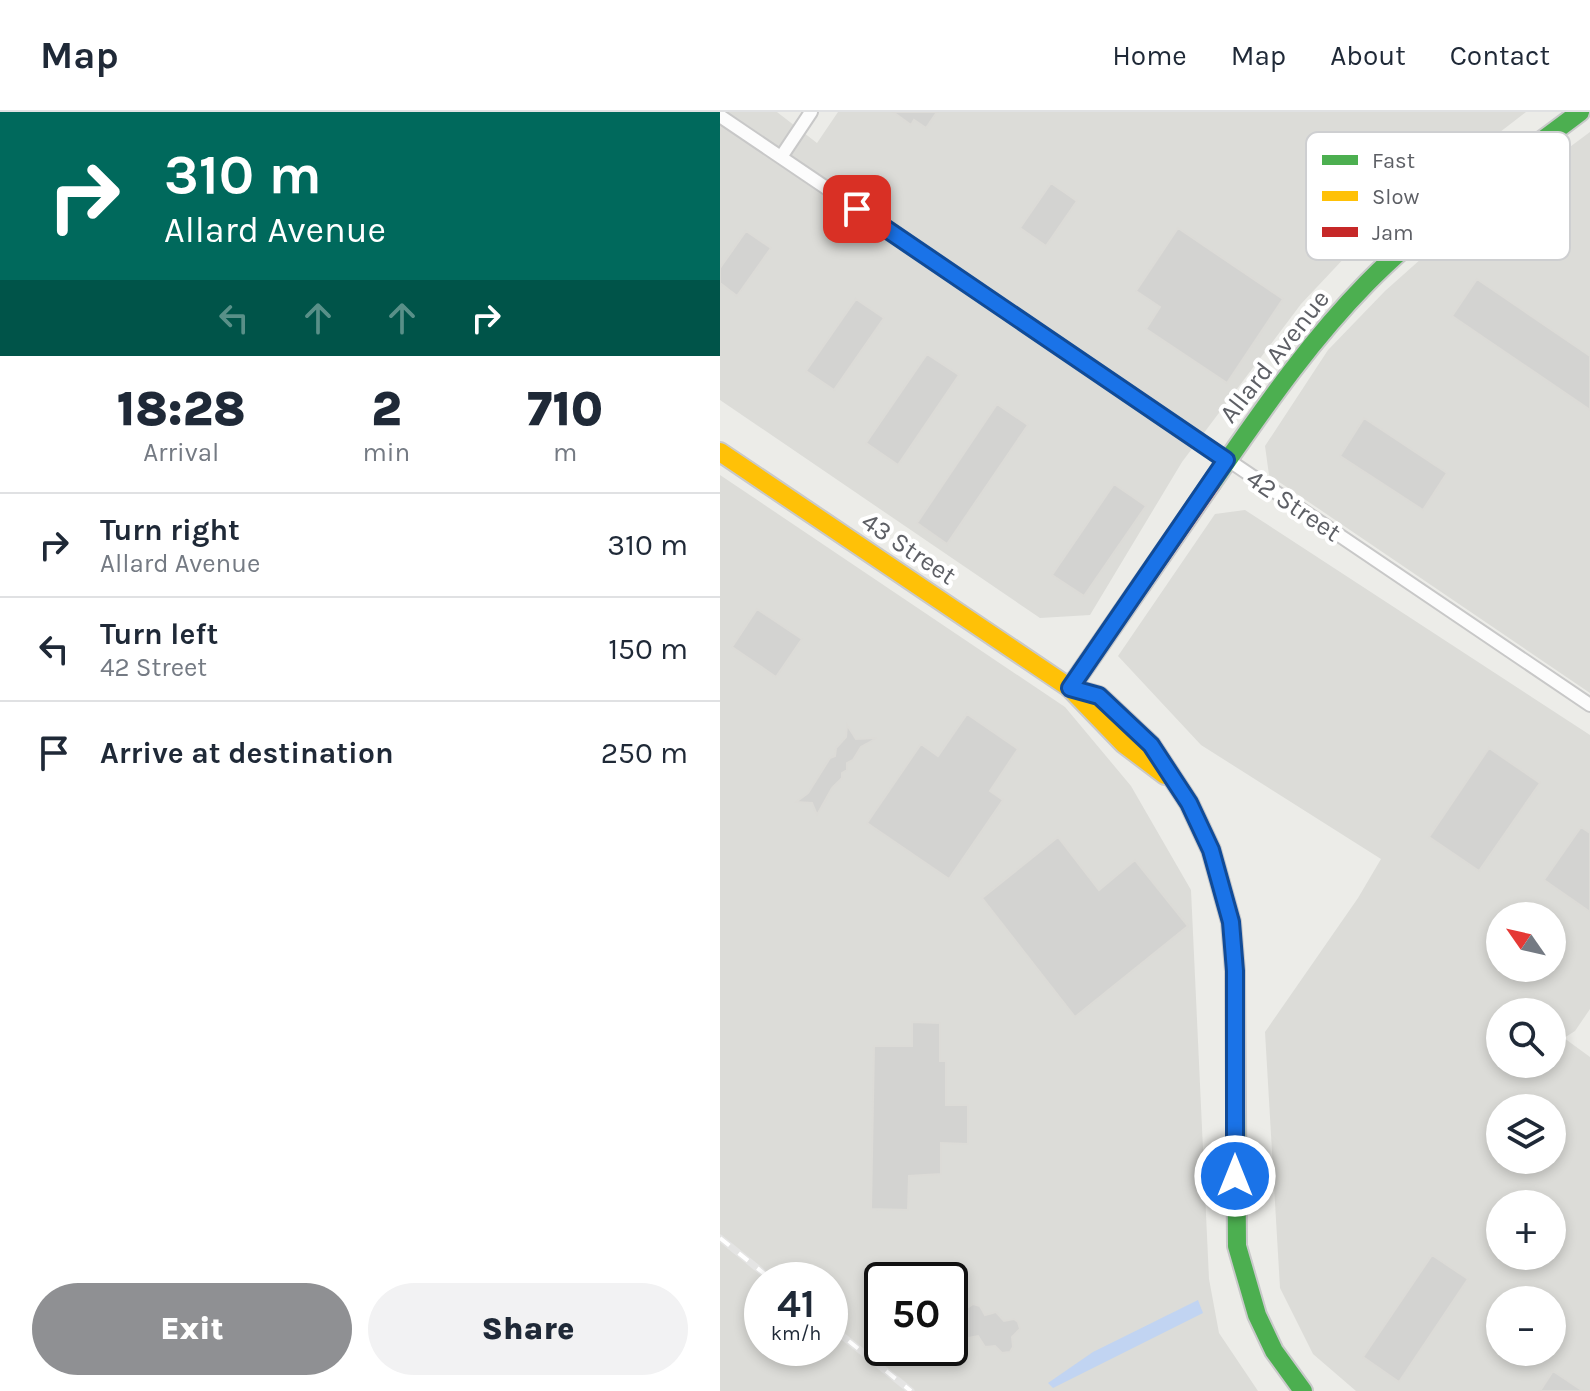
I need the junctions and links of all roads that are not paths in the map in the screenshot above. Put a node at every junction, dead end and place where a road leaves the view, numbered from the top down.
1 (811, 112) edge
2 (1580, 112) edge
3 (720, 116) edge
4 (1554, 132) edge
5 (781, 157) junction
6 (1393, 260) edge
7 (720, 452) edge
8 (1226, 460) junction
9 (1070, 688) junction
10 (1590, 705) edge
11 (1303, 1391) edge

1 - 5 street
2 - 4 main road, Allard Avenue
3 - 5 street, 42 Street
5 - 8 street, 42 Street
6 - 8 main road, Allard Avenue
7 - 9 main road, 43 Street
8 - 9 main road, Allard Avenue
8 - 10 street, 42 Street
9 - 11 main road, 43 Street

